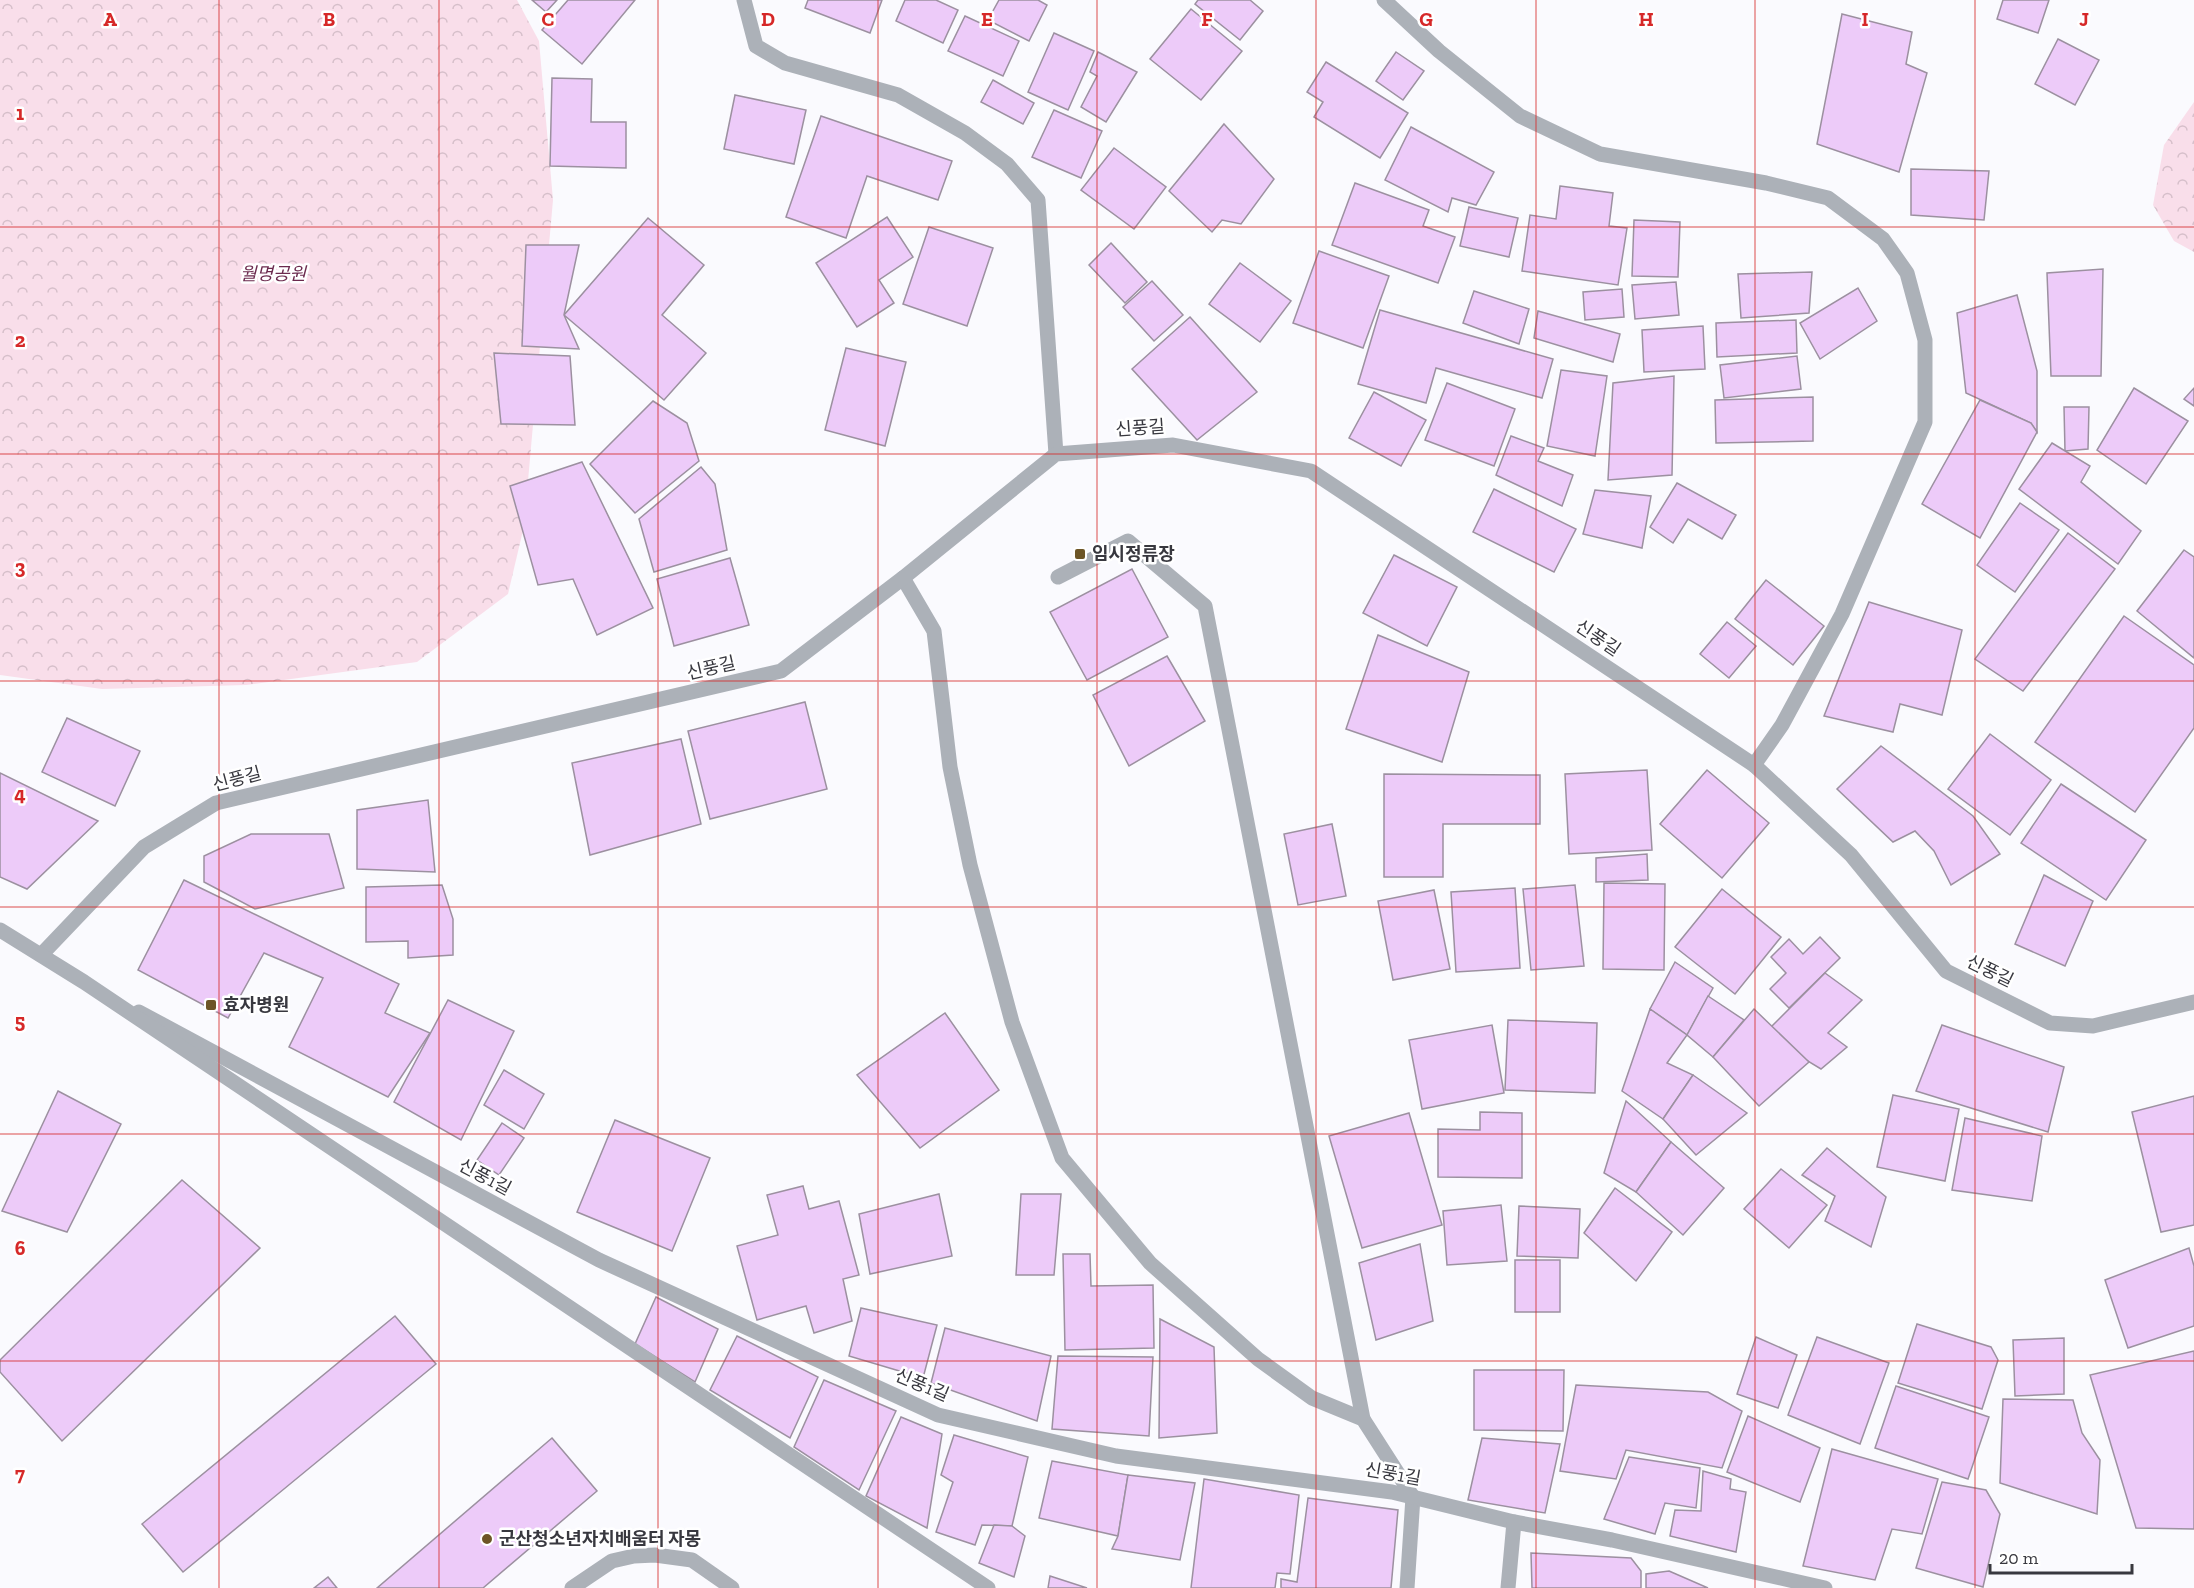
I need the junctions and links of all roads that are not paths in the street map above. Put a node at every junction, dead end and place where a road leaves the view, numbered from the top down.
1 (744, 0) edge
2 (1384, 0) edge
3 (1056, 453) junction
4 (1058, 577) dead end
5 (903, 578) junction
6 (1754, 765) junction
7 (0, 930) edge
8 (41, 955) junction
9 (84, 982) junction
10 (2194, 1002) edge
11 (1364, 1419) junction
12 (1413, 1497) junction
13 (1515, 1521) junction
14 (572, 1588) edge
15 (732, 1588) edge
16 (988, 1588) edge
17 (1407, 1588) edge
18 (1508, 1588) edge
19 (1825, 1588) edge

1 - 3 street
2 - 6 street
3 - 5 street, 신풍길
3 - 6 street, 신풍길
4 - 11 street
5 - 8 street, 신풍길
5 - 11 street
6 - 10 street, 신풍길
7 - 8 street
8 - 9 street
9 - 12 street, 신풍1길
9 - 16 street
11 - 12 street
12 - 13 street, 신풍1길
12 - 17 street
13 - 18 street
13 - 19 street, 신풍1길
14 - 15 street

